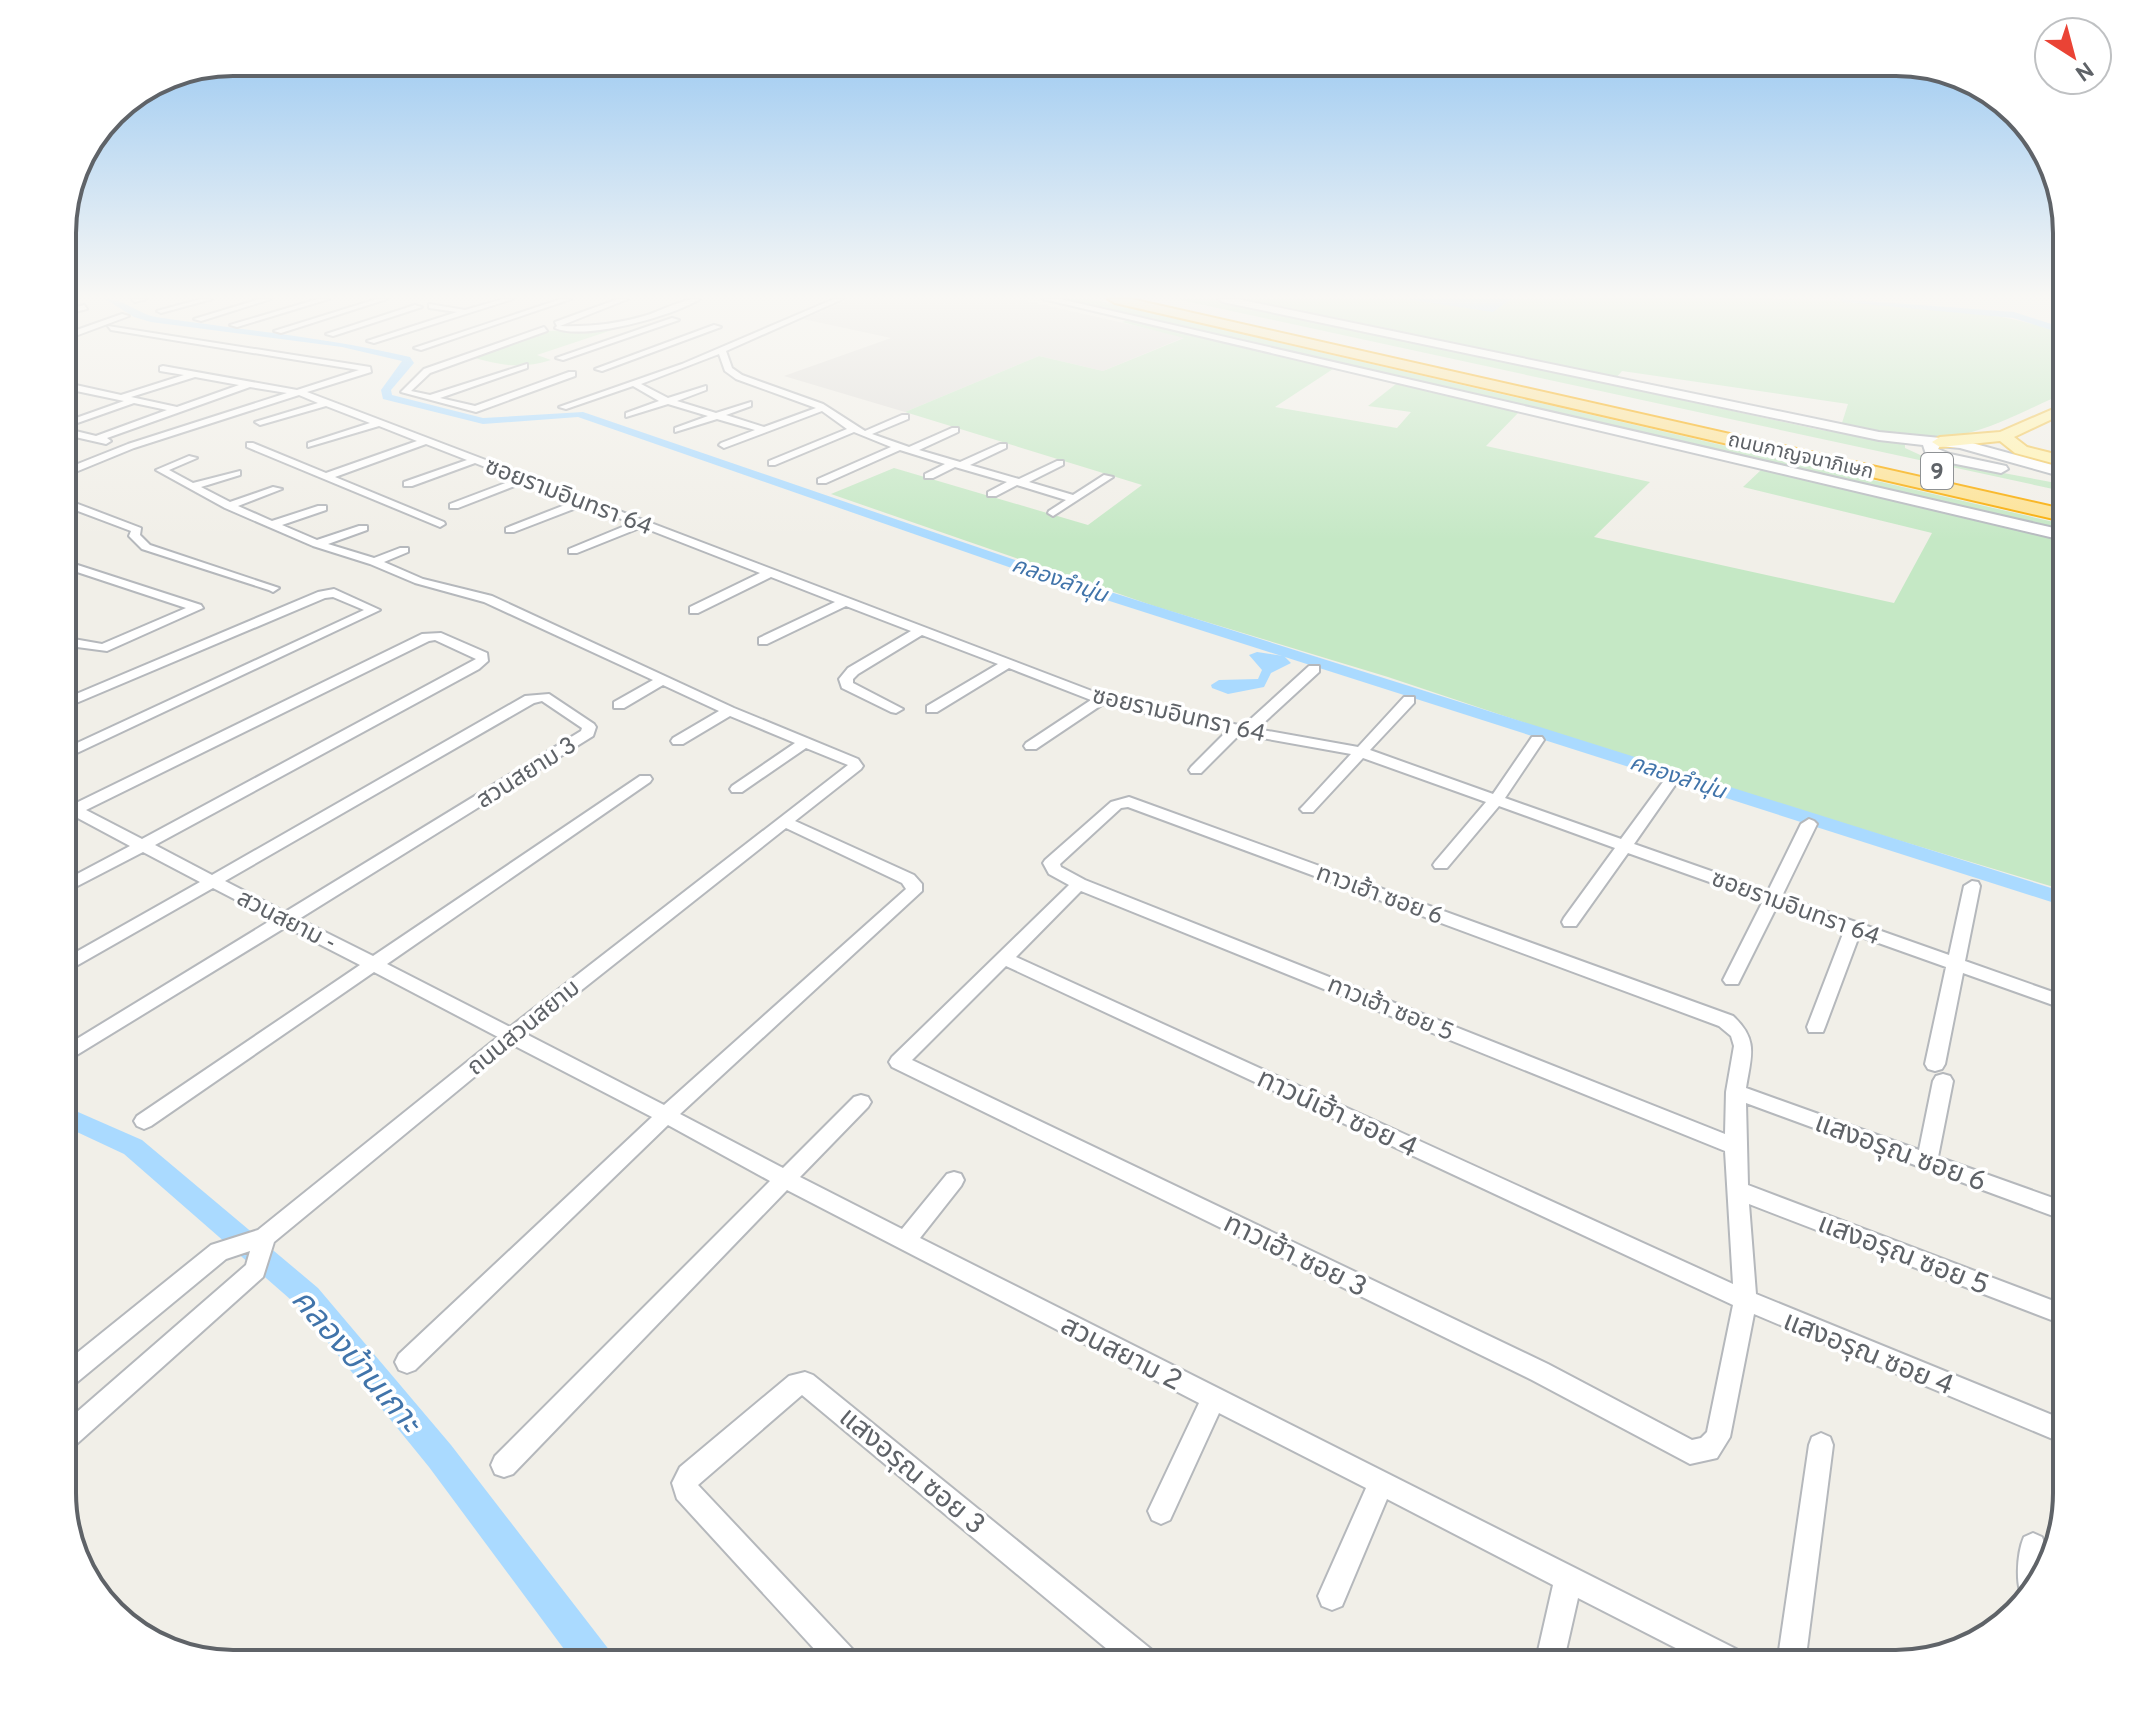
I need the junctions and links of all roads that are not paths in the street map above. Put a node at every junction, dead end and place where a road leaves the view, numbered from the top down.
1 (180, 380) edge
2 (229, 380) edge
3 (340, 380) edge
4 (416, 380) edge
5 (484, 380) edge
6 (557, 380) edge
7 (643, 380) edge
8 (746, 380) edge
9 (1394, 380) edge
10 (1468, 380) edge
11 (1521, 380) edge
12 (1609, 380) edge
13 (249, 383) junction
14 (633, 383) junction
15 (76, 388) edge
16 (703, 388) dead end
17 (86, 390) junction
18 (76, 393) edge
19 (301, 393) junction
20 (122, 398) junction
21 (430, 398) junction
22 (133, 400) junction
23 (669, 401) junction
24 (326, 403) junction
25 (748, 404) dead end
26 (563, 407) dead end
27 (823, 408) junction
28 (177, 410) junction
29 (2053, 413) edge
30 (629, 415) dead end
31 (716, 415) junction
32 (905, 417) dead end
33 (219, 419) junction
34 (260, 422) dead end
35 (76, 423) edge
36 (379, 423) junction
37 (678, 430) dead end
38 (764, 430) junction
39 (955, 430) dead end
40 (859, 432) junction
41 (76, 434) edge
42 (83, 436) junction
43 (2003, 436) junction
44 (76, 438) edge
45 (96, 439) junction
46 (425, 441) junction
47 (1940, 442) junction
48 (250, 445) dead end
49 (311, 445) dead end
50 (724, 445) dead end
51 (131, 446) junction
52 (1003, 446) dead end
53 (905, 448) junction
54 (192, 458) dead end
55 (2053, 458) edge
56 (475, 460) junction
57 (772, 463) dead end
58 (1060, 463) dead end
59 (958, 464) junction
60 (76, 468) edge
61 (2053, 470) edge
62 (236, 473) dead end
63 (328, 476) junction
64 (929, 476) dead end
65 (1108, 477) dead end
66 (2053, 478) edge
67 (525, 479) junction
68 (822, 481) dead end
69 (1018, 482) junction
70 (408, 484) dead end
71 (191, 487) junction
72 (277, 489) dead end
73 (992, 494) dead end
74 (2053, 496) edge
75 (1074, 499) junction
76 (583, 502) junction
77 (76, 506) edge
78 (229, 506) junction
79 (454, 506) dead end
80 (322, 508) dead end
81 (1053, 513) dead end
82 (2053, 513) edge
83 (273, 524) junction
84 (440, 524) dead end
85 (640, 524) junction
86 (363, 528) dead end
87 (510, 530) dead end
88 (2053, 533) edge
89 (317, 544) junction
90 (404, 550) dead end
91 (573, 551) dead end
92 (374, 562) junction
93 (76, 568) edge
94 (769, 573) junction
95 (273, 588) dead end
96 (844, 602) junction
97 (694, 610) dead end
98 (919, 631) junction
99 (763, 641) dead end
100 (76, 645) edge
101 (1005, 665) junction
102 (1314, 669) dead end
103 (663, 680) junction
104 (76, 699) edge
105 (1101, 699) junction
106 (1409, 700) dead end
107 (619, 705) dead end
108 (896, 709) dead end
109 (932, 709) dead end
110 (729, 711) junction
111 (1242, 730) junction
112 (1537, 740) dead end
113 (678, 741) dead end
114 (804, 743) junction
115 (1031, 746) dead end
116 (76, 749) edge
117 (1361, 752) junction
118 (1196, 770) dead end
119 (1673, 778) dead end
120 (645, 779) dead end
121 (737, 789) dead end
122 (1496, 800) junction
123 (76, 805) edge
124 (1308, 809) dead end
125 (76, 815) edge
126 (785, 822) junction
127 (1809, 824) dead end
128 (1624, 846) junction
129 (140, 847) junction
130 (1051, 863) joint
131 (1441, 865) dead end
132 (76, 881) edge
133 (211, 882) junction
134 (1079, 884) junction
135 (1972, 886) dead end
136 (1772, 899) junction
137 (287, 919) junction
138 (1570, 922) dead end
139 (1854, 928) junction
140 (1003, 958) junction
141 (76, 960) edge
142 (374, 963) junction
143 (1957, 965) junction
144 (1732, 980) dead end
145 (2053, 999) edge
146 (1816, 1027) dead end
147 (511, 1036) junction
148 (76, 1048) edge
149 (1736, 1092) junction
150 (861, 1102) dead end
151 (666, 1115) junction
152 (144, 1121) dead end
153 (1735, 1146) junction
154 (1927, 1160) junction
155 (786, 1180) junction
156 (954, 1180) dead end
157 (1740, 1191) junction
158 (2053, 1207) edge
159 (264, 1238) junction
160 (905, 1241) junction
161 (1672, 1267) joint
162 (1745, 1300) junction
163 (2053, 1311) edge
164 (407, 1362) dead end
165 (76, 1369) edge
166 (1214, 1398) junction
167 (2053, 1427) edge
168 (76, 1429) edge
169 (1821, 1445) dead end
170 (504, 1465) dead end
171 (1381, 1483) junction
172 (1161, 1511) dead end
173 (2033, 1546) dead end
174 (2033, 1569) edge
175 (1568, 1579) junction
176 (1332, 1596) dead end
177 (834, 1650) edge
178 (1130, 1650) edge
179 (1552, 1650) edge
180 (1708, 1650) edge
181 (1793, 1650) edge

1 - 20 street
2 - 13 street, ซอยรามอินทรา 64
3 - 19 street, ซอยรามอินทรา 64
4 - 21 street
5 - 21 street
6 - 21 street
7 - 14 street
8 - 27 street
9 - 88 main road
10 - 82 highway, ถนนกาญจนาภิเษก / 9
11 - 74 highway, ถนนกาญจนาภิเษก / 9
12 - 47 main road
13 - 19 street, ซอยรามอินทรา 64
13 - 28 street
14 - 23 street
14 - 26 street
15 - 17 street
16 - 23 street
17 - 18 street
17 - 20 street
19 - 24 street, ซอยรามอินทรา 64
19 - 33 street, ซอยรามอินทรา 64
20 - 22 street
22 - 28 street
22 - 35 street
23 - 30 street
23 - 31 street
24 - 34 street
24 - 36 street, ซอยรามอินทรา 64
25 - 31 street
27 - 38 street
27 - 40 street
28 - 33 street
28 - 45 street
29 - 43 main road
31 - 37 street
31 - 38 street
32 - 40 street
33 - 51 street, ซอยรามอินทรา 64
36 - 46 street, ซอยรามอินทรา 64
36 - 49 street
38 - 50 street
39 - 53 street
40 - 53 street
40 - 57 street
41 - 42 street, ซอยรามอินทรา 64
42 - 44 street
42 - 45 street, ซอยรามอินทรา 64
43 - 47 main road
43 - 55 main road
45 - 51 street, ซอยรามอินทรา 64
46 - 56 street, ซอยรามอินทรา 64
46 - 63 street
47 - 61 main road
47 - 66 main road
48 - 63 street
51 - 60 street
52 - 59 street
53 - 59 street
53 - 68 street
54 - 71 street
56 - 67 street, ซอยรามอินทรา 64
56 - 70 street
58 - 69 street
59 - 64 street
59 - 69 street
62 - 71 street
63 - 84 street
65 - 75 street
67 - 76 street, ซอยรามอินทรา 64
67 - 79 street
69 - 73 street
69 - 75 street
71 - 78 street
72 - 78 street
75 - 81 street
76 - 85 street, ซอยรามอินทรา 64
76 - 87 street
77 - 95 street
78 - 83 street
80 - 83 street
83 - 89 street
85 - 91 street
85 - 94 street, ซอยรามอินทรา 64
86 - 89 street
89 - 92 street
90 - 92 street
92 - 103 street
93 - 100 street
94 - 96 street, ซอยรามอินทรา 64
94 - 97 street
96 - 98 street, ซอยรามอินทรา 64
96 - 99 street
98 - 101 street, ซอยรามอินทรา 64
98 - 108 street
101 - 105 street, ซอยรามอินทรา 64
101 - 109 street
102 - 111 street
103 - 107 street
103 - 110 street
104 - 116 street
105 - 111 street, ซอยรามอินทรา 64
105 - 115 street
106 - 117 street
110 - 113 street
110 - 114 street
111 - 117 street, ซอยรามอินทรา 64
111 - 118 street
112 - 122 street
114 - 121 street
114 - 126 street, ถนนสวนสยาม
117 - 122 street, ซอยรามอินทรา 64
117 - 124 street
119 - 128 street
120 - 142 street
122 - 128 street, ซอยรามอินทรา 64
122 - 131 street
123 - 129 street
125 - 129 street, สวนสยาม -
126 - 147 street, ถนนสวนสยาม
126 - 151 street
127 - 136 street
128 - 136 street, ซอยรามอินทรา 64
128 - 138 street
129 - 132 street
129 - 133 street, สวนสยาม -
130 - 134 street, ทาวเฮ้า ซอย 5
130 - 149 street, ทาวเฮ้า ซอย 6
133 - 137 street, สวนสยาม -
133 - 137 street, สวนสยาม 3
133 - 141 street, สวนสยาม 3
134 - 140 street
134 - 153 street, ทาวเฮ้า ซอย 5
135 - 143 street
136 - 139 street, ซอยรามอินทรา 64
136 - 144 street
137 - 142 street, สวนสยาม -
137 - 148 street, สวนสยาม 3
139 - 143 street, ซอยรามอินทรา 64
139 - 146 street
140 - 161 street, ทาวน์เฮ้า ซอย 4
140 - 162 street, ทาวเฮ้า ซอย 3
142 - 147 street, สวนสยาม -
142 - 152 street
143 - 145 street, ซอยรามอินทรา 64
143 - 154 street
147 - 151 street, สวนสยาม 2
147 - 159 street, ถนนสวนสยาม
149 - 153 street
149 - 154 street, แสงอรุณ ซอย 6
150 - 155 street
151 - 155 street, สวนสยาม 2
151 - 164 street
153 - 157 street
154 - 158 street, แสงอรุณ ซอย 6
155 - 160 street, สวนสยาม 2
155 - 170 street
156 - 160 street
157 - 162 street
157 - 163 street, แสงอรุณ ซอย 5
159 - 165 street, ถนนสวนสยาม
159 - 168 street
160 - 166 street, สวนสยาม 2
161 - 162 street, แสงอรุณ ซอย 4
162 - 167 street, แสงอรุณ ซอย 4
166 - 171 street, สวนสยาม 2
166 - 172 street
169 - 181 street
171 - 175 street, สวนสยาม 2
171 - 176 street
173 - 174 street
175 - 179 street
175 - 180 street, สวนสยาม 2
177 - 178 street, แสงอรุณ ซอย 3

